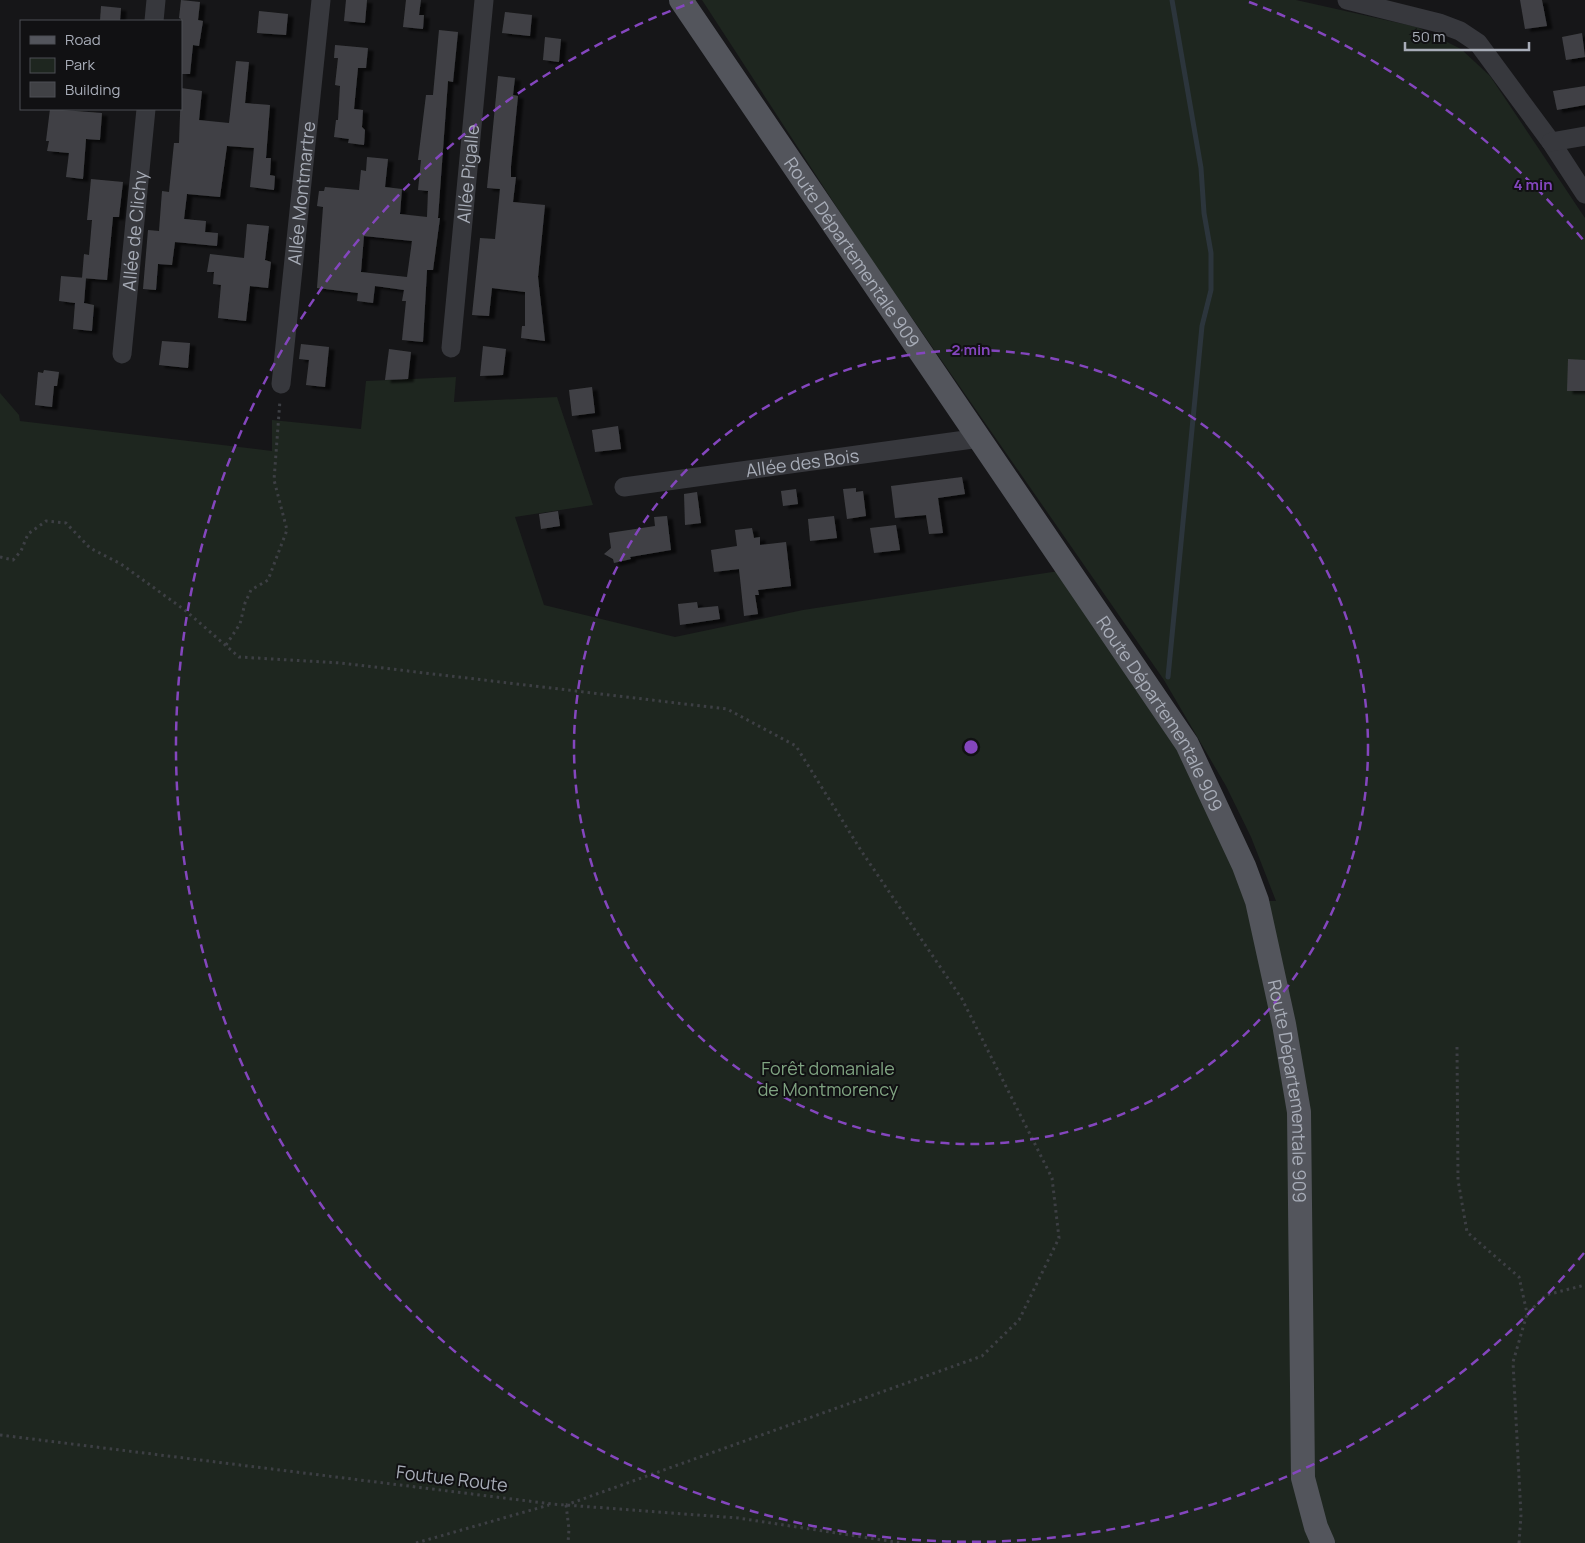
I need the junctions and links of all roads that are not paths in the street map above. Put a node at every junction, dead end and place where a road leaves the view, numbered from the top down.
1 (156, 0) edge
2 (320, 0) edge
3 (484, 0) edge
4 (681, 0) edge
5 (1382, 0) edge
6 (1354, 2) edge
7 (154, 20) edge
8 (146, 110) edge
9 (1585, 136) edge
10 (1551, 142) junction
11 (1585, 194) edge
12 (451, 348) dead end
13 (122, 354) dead end
14 (281, 384) road end
15 (980, 438) junction
16 (624, 487) dead end
17 (1323, 1543) edge

1 - 7 street
2 - 14 street, Allée Montmartre
3 - 12 street, Allée Pigalle
4 - 15 main road, Route Départementale 909
5 - 6 street
6 - 10 street
8 - 13 street, Allée de Clichy
9 - 10 street
10 - 11 street
15 - 16 street, Allée des Bois
15 - 17 main road, Route Départementale 909

